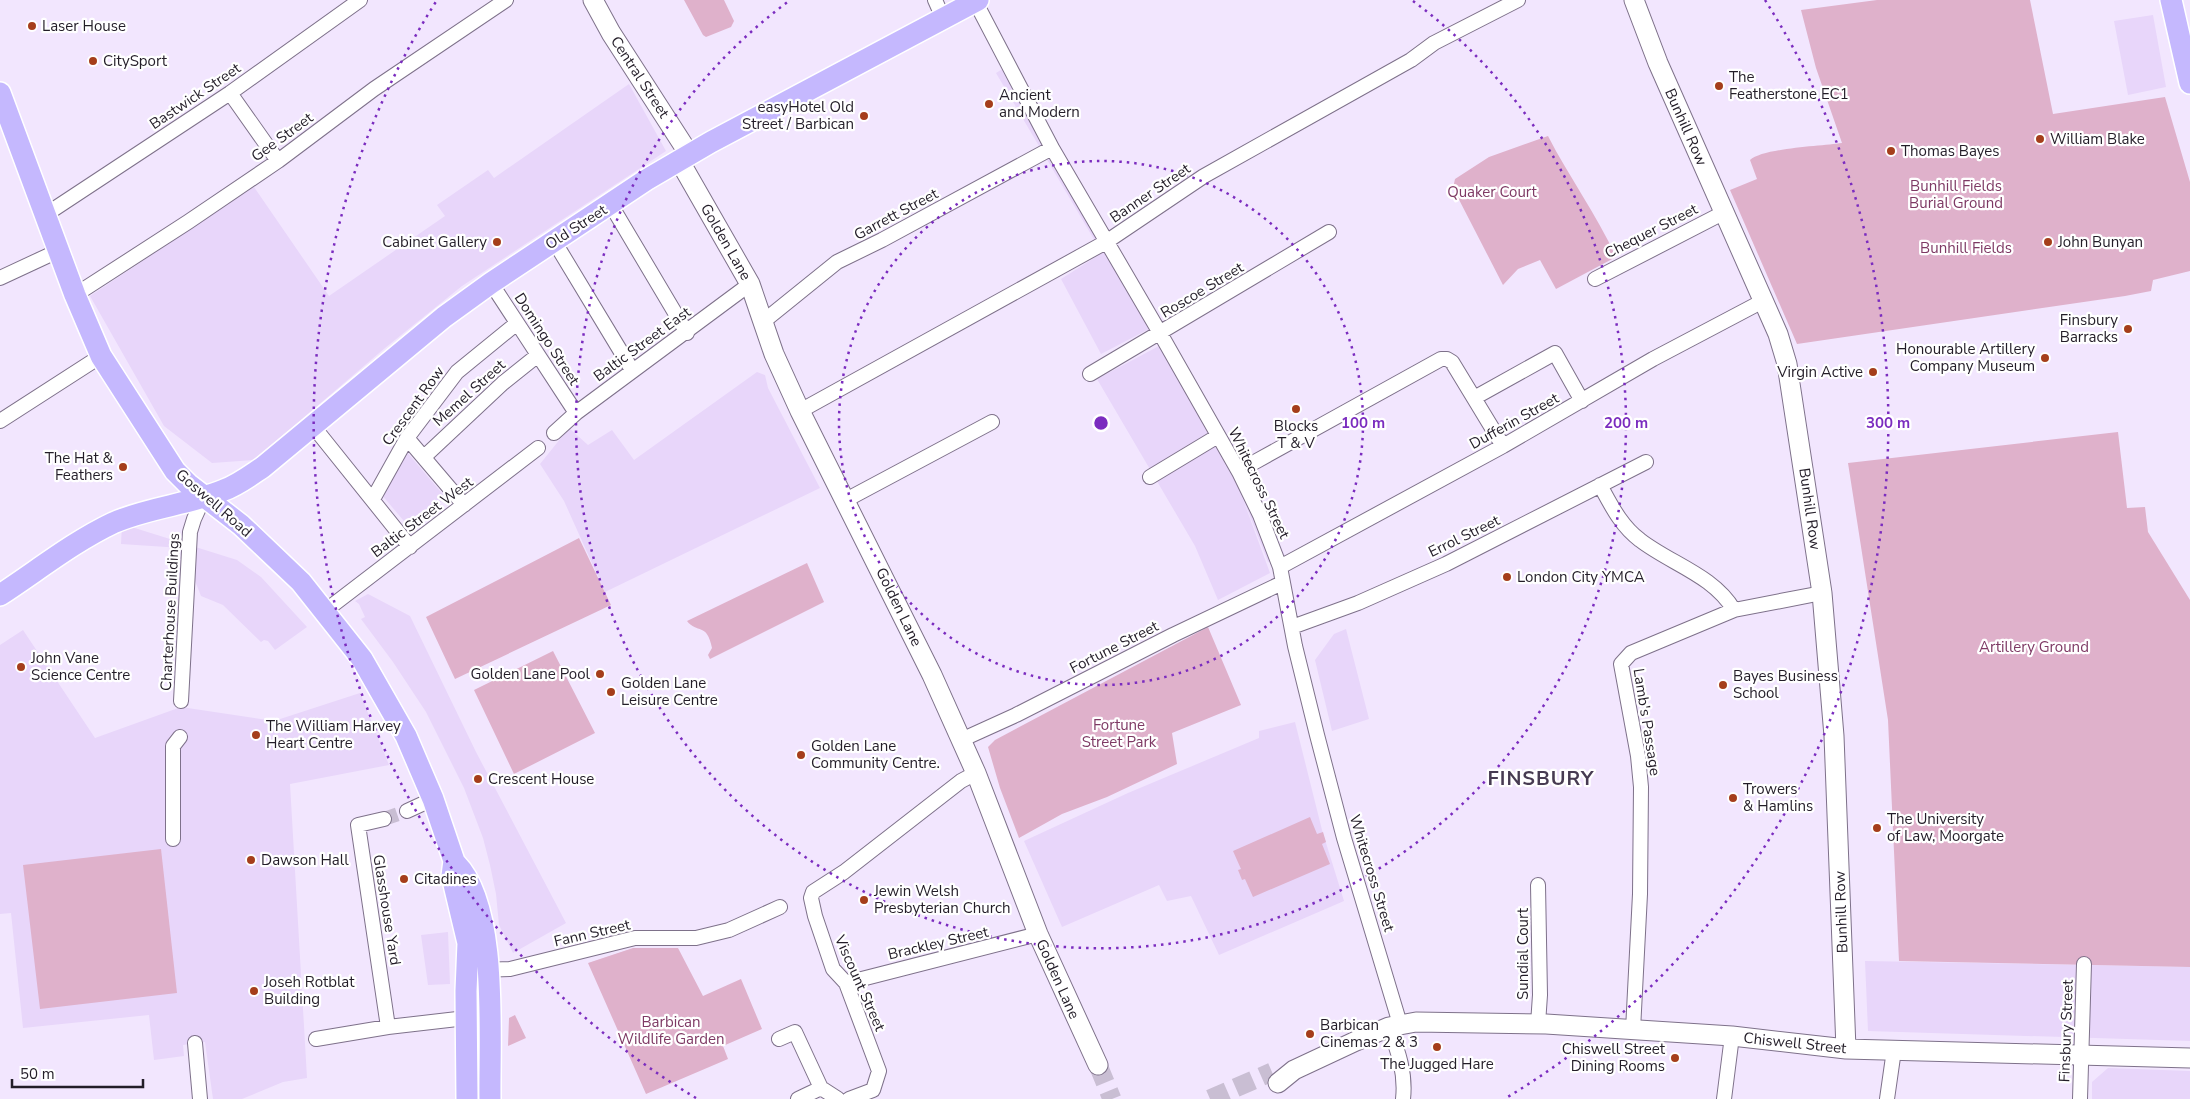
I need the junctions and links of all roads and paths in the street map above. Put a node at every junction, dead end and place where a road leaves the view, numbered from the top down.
1 (360, 0) edge
2 (506, 0) edge
3 (593, 0) edge
4 (1518, 0) edge
5 (1634, 0) edge
6 (2171, 0) edge
7 (976, 1) edge
8 (939, 9) edge
9 (2190, 83) edge
10 (0, 92) edge
11 (230, 93) junction
12 (7, 129) edge
13 (1052, 148) junction
14 (684, 157) junction
15 (278, 161) junction
16 (610, 205) junction
17 (1723, 213) junction
18 (45, 215) junction
19 (1329, 232) dead end
20 (554, 241) junction
21 (1106, 242) junction
22 (58, 250) junction
23 (0, 278) edge
24 (1595, 279) dead end
25 (491, 283) junction
26 (750, 284) junction
27 (75, 295) junction
28 (1763, 301) junction
29 (764, 321) junction
30 (517, 323) junction
31 (687, 333) junction
32 (1160, 333) junction
33 (538, 355) junction
34 (101, 356) junction
35 (632, 370) junction
36 (1090, 374) dead end
37 (1474, 398) junction
38 (1582, 402) junction
39 (800, 411) junction
40 (576, 413) junction
41 (0, 422) edge
42 (992, 422) dead end
43 (313, 426) junction
44 (554, 433) dead end
45 (1218, 436) junction
46 (407, 438) junction
47 (1503, 446) junction
48 (538, 448) dead end
49 (424, 457) junction
50 (1646, 462) dead end
51 (1254, 463) dead end
52 (1150, 477) dead end
53 (1600, 485) junction
54 (204, 497) junction
55 (373, 499) junction
56 (844, 501) junction
57 (464, 505) junction
58 (410, 547) junction
59 (1280, 567) junction
60 (1282, 583) junction
61 (1822, 593) junction
62 (0, 596) edge
63 (1734, 610) junction
64 (325, 611) junction
65 (1292, 628) junction
66 (181, 701) dead end
67 (180, 738) dead end
68 (961, 740) junction
69 (976, 773) junction
70 (433, 799) junction
71 (407, 811) tunnel mouth
72 (384, 819) tunnel mouth
73 (173, 839) dead end
74 (454, 861) junction
75 (1538, 885) dead end
76 (780, 907) dead end
77 (1038, 934) junction
78 (2084, 964) dead end
79 (467, 970) junction
80 (489, 970) junction
81 (846, 983) junction
82 (466, 1018) junction
83 (1538, 1024) junction
84 (1394, 1026) junction
85 (388, 1027) junction
86 (1633, 1030) junction
87 (1732, 1036) junction
88 (316, 1039) dead end
89 (779, 1039) dead end
90 (195, 1043) dead end
91 (1846, 1049) junction
92 (1894, 1050) junction
93 (2081, 1054) junction
94 (2190, 1058) edge
95 (1098, 1065) tunnel mouth
96 (1275, 1078) tunnel mouth
97 (822, 1088) junction
98 (200, 1099) edge
99 (467, 1099) edge
100 (490, 1099) edge
101 (798, 1099) edge
102 (838, 1099) edge
103 (849, 1099) edge
104 (1403, 1099) edge
105 (1724, 1099) edge
106 (1888, 1099) edge
107 (2080, 1099) edge

1 - 11 street, Bastwick Street
2 - 15 street, Gee Street
3 - 14 main road, Central Street
4 - 21 street, Banner Street
5 - 17 main road, Bunhill Row
6 - 9 main road
7 - 8 main road, Old Street
7 - 13 street, Whitecross Street
8 - 14 main road, Old Street
10 - 12 main road, Goswell Road
11 - 15 street
11 - 18 street, Bastwick Street
12 - 18 main road, Goswell Road
13 - 21 street, Whitecross Street
13 - 29 street, Garrett Street
14 - 16 main road, Old Street
14 - 26 main road, Golden Lane
15 - 27 street, Gee Street
16 - 20 main road, Old Street
16 - 31 street
17 - 24 street, Chequer Street
17 - 28 main road, Bunhill Row
18 - 22 main road, Goswell Road
19 - 32 street, Roscoe Street
20 - 25 main road, Old Street
20 - 35 street
21 - 32 street, Whitecross Street
21 - 39 street, Banner Street
22 - 23 street
22 - 27 main road, Goswell Road
25 - 30 street, Domingo Street
25 - 43 main road, Old Street
26 - 29 main road, Golden Lane
26 - 31 street, Baltic Street East
27 - 34 main road, Goswell Road
28 - 38 street, Dufferin Street
28 - 61 main road, Bunhill Row
29 - 39 main road, Golden Lane
30 - 33 street, Domingo Street
30 - 46 street, Crescent Row
31 - 35 street, Baltic Street East
32 - 36 street, Roscoe Street
32 - 45 street, Whitecross Street
33 - 40 street, Domingo Street
33 - 49 street, Memel Street
34 - 41 street
34 - 54 main road, Goswell Road
35 - 40 street, Baltic Street East
37 - 38 street
37 - 47 street
37 - 51 street
38 - 47 street, Dufferin Street
39 - 56 main road, Golden Lane
40 - 44 street, Baltic Street East
42 - 56 street
43 - 54 main road, Old Street
43 - 55 street
45 - 52 street
45 - 59 street, Whitecross Street
46 - 49 street
46 - 55 street, Crescent Row
47 - 59 street, Dufferin Street
48 - 57 street, Baltic Street West
49 - 57 street
50 - 53 street, Errol Street
53 - 63 street
53 - 65 street, Errol Street
54 - 62 main road, Old Street
54 - 64 main road, Goswell Road
54 - 66 street, Charterhouse Buildings
55 - 58 street
56 - 68 main road, Golden Lane
57 - 58 street, Baltic Street West
58 - 64 street, Baltic Street West
59 - 60 street, Whitecross Street
60 - 65 street, Whitecross Street
60 - 68 street, Fortune Street
61 - 63 street, Lamb's Passage
61 - 91 main road, Bunhill Row
63 - 86 street, Lamb's Passage
64 - 70 main road, Goswell Road
65 - 84 street, Whitecross Street
67 - 73 street
68 - 69 main road, Golden Lane
69 - 77 main road, Golden Lane
69 - 81 street, Viscount Street
70 - 71 street
70 - 74 main road, Goswell Road
72 - 85 street, Glasshouse Yard
74 - 79 main road, Goswell Road
74 - 80 main road, Goswell Road
75 - 83 street, Sundial Court
76 - 80 street, Fann Street
77 - 81 street, Brackley Street
77 - 95 main road, Golden Lane
78 - 93 street, Finsbury Street
79 - 80 street, Fann Street
79 - 82 main road, Goswell Road
80 - 100 main road, Goswell Road
81 - 103 street, Viscount Street
82 - 85 street
82 - 99 main road, Goswell Road
83 - 84 main road, Chiswell Street
83 - 86 main road, Chiswell Street
84 - 96 main road
84 - 104 street, Whitecross Street
85 - 88 street
86 - 87 main road, Chiswell Street
87 - 91 main road, Chiswell Street
87 - 105 street
89 - 97 street
90 - 98 street
91 - 92 main road, Chiswell Street
92 - 93 main road, Chiswell Street
92 - 106 street
93 - 94 main road, Chiswell Street
93 - 107 street, Finsbury Street
97 - 101 street
97 - 102 street

